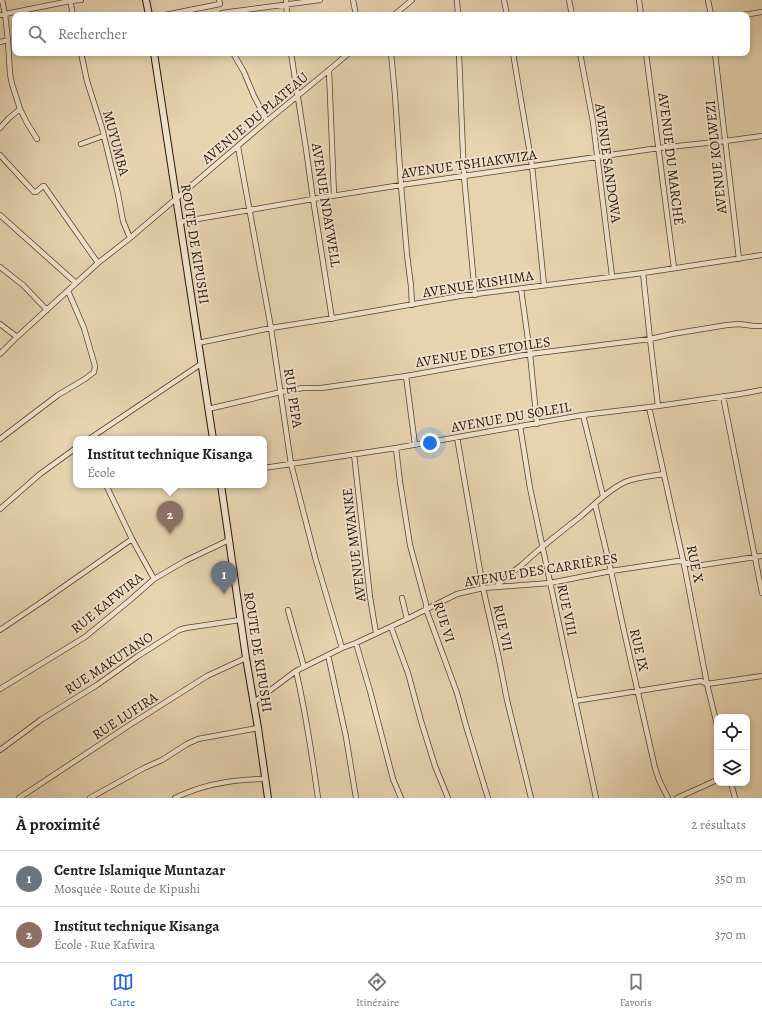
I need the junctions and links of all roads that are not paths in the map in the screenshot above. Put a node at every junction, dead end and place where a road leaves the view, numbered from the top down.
1 (2, 0) edge
2 (81, 0) edge
3 (146, 0) edge
4 (320, 0) edge
5 (353, 0) edge
6 (412, 0) edge
7 (457, 0) edge
8 (504, 0) edge
9 (570, 0) edge
10 (639, 0) edge
11 (708, 0) edge
12 (70, 1) edge
13 (220, 2) edge
14 (286, 3) edge
15 (12, 12) edge
16 (12, 12) edge
17 (72, 12) edge
18 (148, 12) edge
19 (178, 12) edge
20 (222, 12) edge
21 (234, 12) edge
22 (355, 12) edge
23 (398, 12) edge
24 (458, 12) edge
25 (506, 12) edge
26 (572, 12) edge
27 (641, 12) edge
28 (710, 12) edge
29 (762, 12) edge
30 (2, 14) edge
31 (750, 14) edge
32 (8, 40) junction
33 (0, 42) edge
34 (82, 56) edge
35 (154, 56) edge
36 (235, 56) edge
37 (292, 56) edge
38 (345, 56) edge
39 (391, 56) edge
40 (459, 56) edge
41 (513, 56) edge
42 (581, 56) edge
43 (646, 56) edge
44 (715, 56) edge
45 (329, 70) junction
46 (298, 95) junction
47 (20, 109) junction
48 (267, 121) junction
49 (0, 128) edge
50 (103, 136) junction
51 (762, 136) edge
52 (37, 139) dead end
53 (725, 141) junction
54 (81, 144) dead end
55 (238, 147) junction
56 (659, 148) junction
57 (0, 155) edge
58 (596, 158) junction
59 (532, 166) junction
60 (464, 176) junction
61 (401, 185) junction
62 (334, 195) junction
63 (176, 199) junction
64 (313, 199) junction
65 (249, 210) junction
66 (0, 215) edge
67 (180, 222) junction
68 (130, 238) junction
69 (762, 256) edge
70 (739, 259) junction
71 (98, 264) junction
72 (0, 267) edge
73 (674, 268) junction
74 (643, 273) junction
75 (612, 276) junction
76 (76, 283) junction
77 (544, 285) junction
78 (522, 288) junction
79 (68, 291) junction
80 (475, 295) junction
81 (412, 305) junction
82 (47, 310) junction
83 (332, 318) junction
84 (0, 324) edge
85 (762, 326) edge
86 (271, 328) junction
87 (17, 337) junction
88 (650, 339) junction
89 (198, 343) junction
90 (0, 354) edge
91 (530, 354) junction
92 (201, 364) junction
93 (406, 376) junction
94 (762, 390) edge
95 (281, 392) junction
96 (723, 396) junction
97 (658, 406) junction
98 (649, 407) junction
99 (208, 409) junction
100 (583, 415) junction
101 (537, 424) junction
102 (520, 426) junction
103 (93, 436) edge
104 (212, 436) edge
105 (457, 438) junction
106 (0, 439) edge
107 (415, 445) junction
108 (396, 448) junction
109 (73, 450) edge
110 (354, 454) junction
111 (291, 464) junction
112 (267, 468) edge
113 (664, 474) junction
114 (107, 488) edge
115 (221, 488) edge
116 (603, 496) junction
117 (595, 504) junction
118 (0, 509) edge
119 (132, 538) junction
120 (230, 540) junction
121 (542, 546) junction
122 (762, 556) edge
123 (754, 557) junction
124 (683, 561) junction
125 (611, 571) junction
126 (154, 580) junction
127 (550, 583) junction
128 (496, 587) junction
129 (483, 588) junction
130 (762, 593) edge
131 (402, 598) dead end
132 (426, 609) junction
133 (288, 610) dead end
134 (407, 619) junction
135 (240, 620) junction
136 (390, 627) junction
137 (1, 628) edge
138 (376, 633) junction
139 (356, 643) junction
140 (342, 648) junction
141 (328, 655) junction
142 (246, 658) junction
143 (304, 667) junction
144 (296, 671) junction
145 (762, 676) edge
146 (707, 684) junction
147 (0, 689) edge
148 (638, 691) junction
149 (575, 701) junction
150 (253, 703) junction
151 (714, 714) edge
152 (258, 728) junction
153 (0, 750) edge
154 (265, 779) junction
155 (714, 781) edge
156 (732, 786) edge
157 (19, 798) edge
158 (90, 798) edge
159 (175, 798) edge
160 (268, 798) edge
161 (318, 798) edge
162 (356, 798) edge
163 (401, 798) edge
164 (448, 798) edge
165 (488, 798) edge
166 (531, 798) edge
167 (596, 798) edge
168 (668, 798) edge
169 (677, 798) edge
170 (735, 798) edge

1 - 30 street
2 - 12 street
3 - 18 main road
4 - 14 street
5 - 22 street
6 - 23 street
7 - 24 street
8 - 25 street
9 - 26 street
10 - 27 street
11 - 28 street
12 - 15 street
12 - 17 street
13 - 19 street
13 - 20 street
14 - 21 street
16 - 30 street
29 - 31 street
30 - 32 street
32 - 33 street
32 - 47 street
34 - 50 street, MUYUMBA
35 - 63 main road, ROUTE DE KIPUSHI
36 - 48 street
37 - 46 street, AVENUE NDAYWELL
38 - 45 street, AVENUE DU PLATEAU
39 - 61 street
40 - 60 street
41 - 59 street
42 - 58 street, AVENUE SANDOWA
43 - 56 street, AVENUE DU MARCHÉ
44 - 53 street, AVENUE KOLWEZI
45 - 46 street, AVENUE DU PLATEAU
45 - 62 street
46 - 48 street, AVENUE DU PLATEAU
46 - 64 street, AVENUE NDAYWELL
47 - 49 street
47 - 52 street
48 - 55 street, AVENUE DU PLATEAU
50 - 54 street
50 - 68 street, MUYUMBA
51 - 53 street, AVENUE TSHIAKWIZA
53 - 56 street, AVENUE TSHIAKWIZA
53 - 70 street, AVENUE KOLWEZI
55 - 63 street, AVENUE DU PLATEAU
55 - 65 street, RUE PEPA
56 - 58 street, AVENUE TSHIAKWIZA
56 - 73 street, AVENUE DU MARCHÉ
57 - 71 street
58 - 59 street, AVENUE TSHIAKWIZA
58 - 75 street, AVENUE SANDOWA
59 - 60 street, AVENUE TSHIAKWIZA
59 - 77 street
60 - 61 street, AVENUE TSHIAKWIZA
60 - 80 street
61 - 62 street, AVENUE TSHIAKWIZA
61 - 81 street
62 - 64 street, AVENUE TSHIAKWIZA
63 - 67 main road, ROUTE DE KIPUSHI
63 - 68 street, AVENUE DU PLATEAU
64 - 65 street, AVENUE TSHIAKWIZA
64 - 83 street, AVENUE NDAYWELL
65 - 67 street, AVENUE TSHIAKWIZA
65 - 86 street, RUE PEPA
66 - 76 street
67 - 89 main road, ROUTE DE KIPUSHI
68 - 71 street, AVENUE DU PLATEAU
69 - 70 street, AVENUE KISHIMA
70 - 73 street, AVENUE KISHIMA
71 - 76 street, AVENUE DU PLATEAU
72 - 82 street
73 - 74 street, AVENUE KISHIMA
74 - 75 street, AVENUE KISHIMA
74 - 88 street
75 - 77 street, AVENUE KISHIMA
76 - 79 street, AVENUE DU PLATEAU
77 - 78 street, AVENUE KISHIMA
78 - 80 street, AVENUE KISHIMA
78 - 91 street
79 - 82 street, AVENUE DU PLATEAU
79 - 106 street
80 - 81 street, AVENUE KISHIMA
81 - 83 street, AVENUE KISHIMA
82 - 87 street, AVENUE DU PLATEAU
83 - 86 street, AVENUE KISHIMA
84 - 87 street
85 - 88 street, AVENUE DES ETOILES
86 - 89 street, AVENUE KISHIMA
86 - 95 street, RUE PEPA
87 - 90 street, AVENUE DU PLATEAU
88 - 91 street, AVENUE DES ETOILES
88 - 97 street
89 - 92 main road, ROUTE DE KIPUSHI
91 - 93 street, AVENUE DES ETOILES
91 - 101 street
92 - 99 main road, ROUTE DE KIPUSHI
92 - 103 street
93 - 95 street, AVENUE DES ETOILES
93 - 107 street
94 - 96 street, AVENUE DU SOLEIL
95 - 99 street, AVENUE DES ETOILES
95 - 111 street, RUE PEPA
96 - 97 street, AVENUE DU SOLEIL
96 - 123 street
97 - 98 street, AVENUE DU SOLEIL
98 - 100 street, AVENUE DU SOLEIL
98 - 113 street, RUE X
99 - 104 main road, ROUTE DE KIPUSHI
100 - 101 street, AVENUE DU SOLEIL
100 - 116 street
101 - 102 street, AVENUE DU SOLEIL
102 - 105 street, AVENUE DU SOLEIL
102 - 121 street, RUE VIII
105 - 107 street, AVENUE DU SOLEIL
105 - 129 street, RUE VII
107 - 108 street, AVENUE DU SOLEIL
108 - 110 street, AVENUE DU SOLEIL
108 - 132 street, RUE VI
109 - 118 street
110 - 111 street, AVENUE DU SOLEIL
110 - 138 street, AVENUE MWANKE
111 - 112 street, AVENUE DU SOLEIL
111 - 140 street, RUE PEPA
113 - 116 street
113 - 124 street, RUE X
114 - 119 street
115 - 120 main road, ROUTE DE KIPUSHI
116 - 117 street
117 - 121 street
117 - 125 street, RUE IX
119 - 126 street
119 - 137 street
120 - 126 street, RUE KAFWIRA
120 - 135 main road, ROUTE DE KIPUSHI
121 - 127 street, RUE VIII
121 - 128 street
122 - 123 street, AVENUE DES CARRIÈRES
123 - 124 street, AVENUE DES CARRIÈRES
123 - 130 street
124 - 125 street, AVENUE DES CARRIÈRES
124 - 146 street, RUE X
125 - 127 street, AVENUE DES CARRIÈRES
125 - 148 street, RUE IX
126 - 147 street, RUE KAFWIRA
127 - 128 street, AVENUE DES CARRIÈRES
127 - 149 street, RUE VIII
128 - 129 street, AVENUE DES CARRIÈRES
129 - 132 street, AVENUE DES CARRIÈRES
129 - 166 street, RUE VII
131 - 134 street
132 - 134 street, AVENUE DES CARRIÈRES
132 - 165 street, RUE VI
133 - 143 street
134 - 136 street, AVENUE DES CARRIÈRES
135 - 142 main road, ROUTE DE KIPUSHI
135 - 153 street, RUE MAKUTANO
136 - 138 street, AVENUE DES CARRIÈRES
136 - 164 street
138 - 139 street, AVENUE DES CARRIÈRES
139 - 140 street, AVENUE DES CARRIÈRES
139 - 163 street
140 - 141 street, AVENUE DES CARRIÈRES
141 - 143 street, AVENUE DES CARRIÈRES
141 - 162 street
142 - 150 main road, ROUTE DE KIPUSHI
142 - 157 street, RUE LUFIRA
143 - 144 street, AVENUE DES CARRIÈRES
144 - 150 street, AVENUE DES CARRIÈRES
144 - 161 street
145 - 146 street
146 - 148 street
146 - 151 street, RUE X
148 - 149 street
148 - 168 street, RUE IX
149 - 167 street, RUE VIII
150 - 152 main road, ROUTE DE KIPUSHI
152 - 154 main road, ROUTE DE KIPUSHI
152 - 158 street
154 - 159 street
154 - 160 main road, ROUTE DE KIPUSHI
155 - 169 street
156 - 170 street

